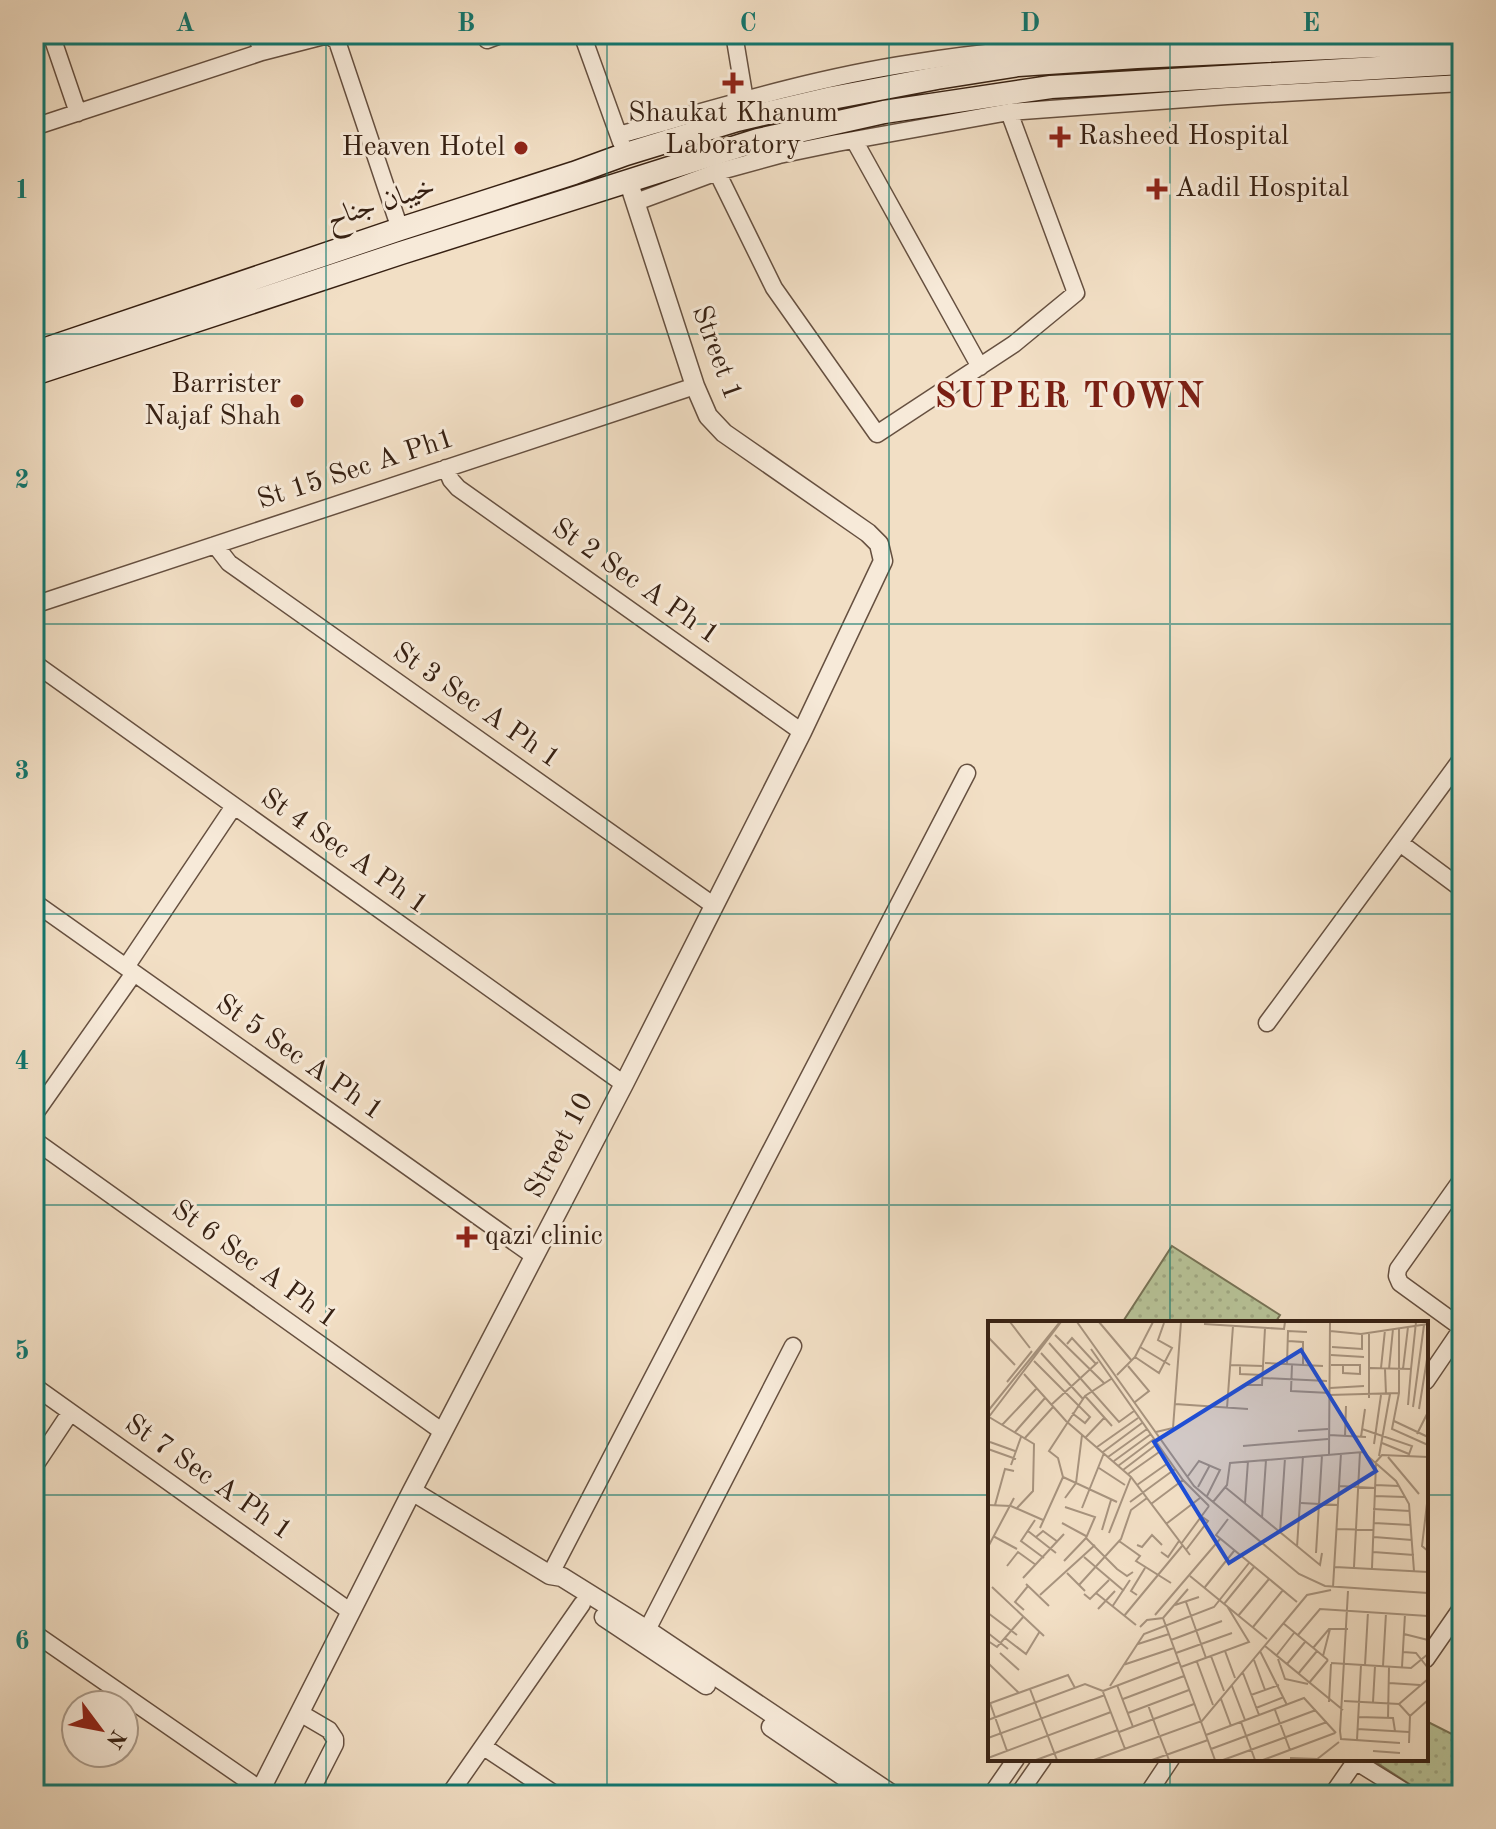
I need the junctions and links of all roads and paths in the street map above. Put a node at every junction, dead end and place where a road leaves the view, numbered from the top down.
1 (51, 34) edge
2 (256, 34) edge
3 (484, 34) edge
4 (503, 34) edge
5 (582, 34) edge
6 (734, 34) edge
7 (994, 34) edge
8 (1263, 34) edge
9 (328, 35) edge
10 (1143, 37) edge
11 (1462, 42) edge
12 (262, 52) junction
13 (995, 52) junction
14 (1462, 63) edge
15 (1462, 83) edge
16 (745, 100) junction
17 (1009, 112) junction
18 (78, 113) junction
19 (34, 127) edge
20 (854, 140) junction
21 (622, 144) junction
22 (717, 172) junction
23 (628, 180) junction
24 (636, 202) junction
25 (400, 229) junction
26 (34, 353) edge
27 (980, 367) junction
28 (34, 374) edge
29 (695, 386) junction
30 (446, 468) junction
31 (215, 545) junction
32 (883, 561) joint
33 (34, 605) edge
34 (34, 663) edge
35 (802, 732) junction
36 (1462, 758) edge
37 (967, 773) dead end
38 (234, 806) junction
39 (1400, 843) junction
40 (1462, 889) edge
41 (34, 902) edge
42 (713, 905) junction
43 (130, 970) junction
44 (1267, 1023) dead end
45 (624, 1084) junction
46 (34, 1115) edge
47 (34, 1140) edge
48 (1462, 1179) edge
49 (534, 1256) junction
50 (1460, 1331) edge
51 (793, 1346) dead end
52 (1428, 1378) edge
53 (34, 1386) edge
54 (70, 1413) junction
55 (443, 1432) junction
56 (34, 1467) edge
57 (412, 1491) junction
58 (550, 1575) junction
59 (582, 1604) junction
60 (351, 1612) junction
61 (1459, 1618) edge
62 (647, 1630) junction
63 (34, 1633) edge
64 (1428, 1657) edge
65 (300, 1713) junction
66 (484, 1747) junction
67 (1015, 1761) edge
68 (1042, 1761) edge
69 (1170, 1761) edge
70 (1355, 1761) edge
71 (1358, 1761) edge
72 (260, 1793) edge
73 (309, 1795) edge
74 (449, 1795) edge
75 (556, 1795) edge
76 (871, 1795) edge
77 (893, 1795) edge
78 (991, 1795) edge
79 (1018, 1795) edge
80 (1147, 1795) edge
81 (1332, 1795) edge
82 (1410, 1795) edge

1 - 18 street
2 - 12 street
3 - 4 street
5 - 21 street
6 - 16 street
7 - 13 street
8 - 10 street
9 - 12 street
9 - 25 street
10 - 13 street
11 - 21 main road, خیبان جناح
12 - 18 street
13 - 16 street
14 - 23 main road, خیبان جناح
15 - 17 street
16 - 21 street
17 - 20 street
17 - 27 street
18 - 19 street
20 - 22 street
20 - 27 street
21 - 25 main road, خیبان جناح
22 - 24 street
22 - 27 street
23 - 24 street, Street 1
23 - 28 main road, خیبان جناح
24 - 29 street, Street 1
25 - 26 main road, خیبان جناح
29 - 30 street, St 15 Sec A Ph1
29 - 32 street, Street 1
30 - 31 street, St 15 Sec A Ph1
30 - 35 street, St 2 Sec A Ph 1
31 - 33 street, St 15 Sec A Ph1
31 - 42 street, St 3 Sec A Ph 1
32 - 35 street, Street 10
34 - 38 street, St 4 Sec A Ph 1
35 - 42 street, Street 10
36 - 39 street
37 - 58 street
38 - 43 street
38 - 45 street, St 4 Sec A Ph 1
39 - 40 street
39 - 44 street
41 - 43 street, St 5 Sec A Ph 1
42 - 45 street, Street 10
43 - 46 street
43 - 49 street, St 5 Sec A Ph 1
45 - 49 street, Street 10
47 - 55 street, St 6 Sec A Ph 1
48 - 50 street
49 - 55 street, Street 10
50 - 52 street
51 - 62 street
53 - 54 street, St 7 Sec A Ph 1
54 - 56 street
54 - 60 street, St 7 Sec A Ph 1
55 - 57 street, Street 10
57 - 58 street
57 - 60 street, Street 10
58 - 59 street
58 - 62 street
59 - 66 street
59 - 76 street
60 - 65 street, Street 10
61 - 64 street
62 - 77 street
63 - 72 street
65 - 72 street, Street 10
65 - 73 street
66 - 74 street
66 - 75 street
67 - 78 street
68 - 79 street
69 - 80 street
70 - 81 street
71 - 82 street

